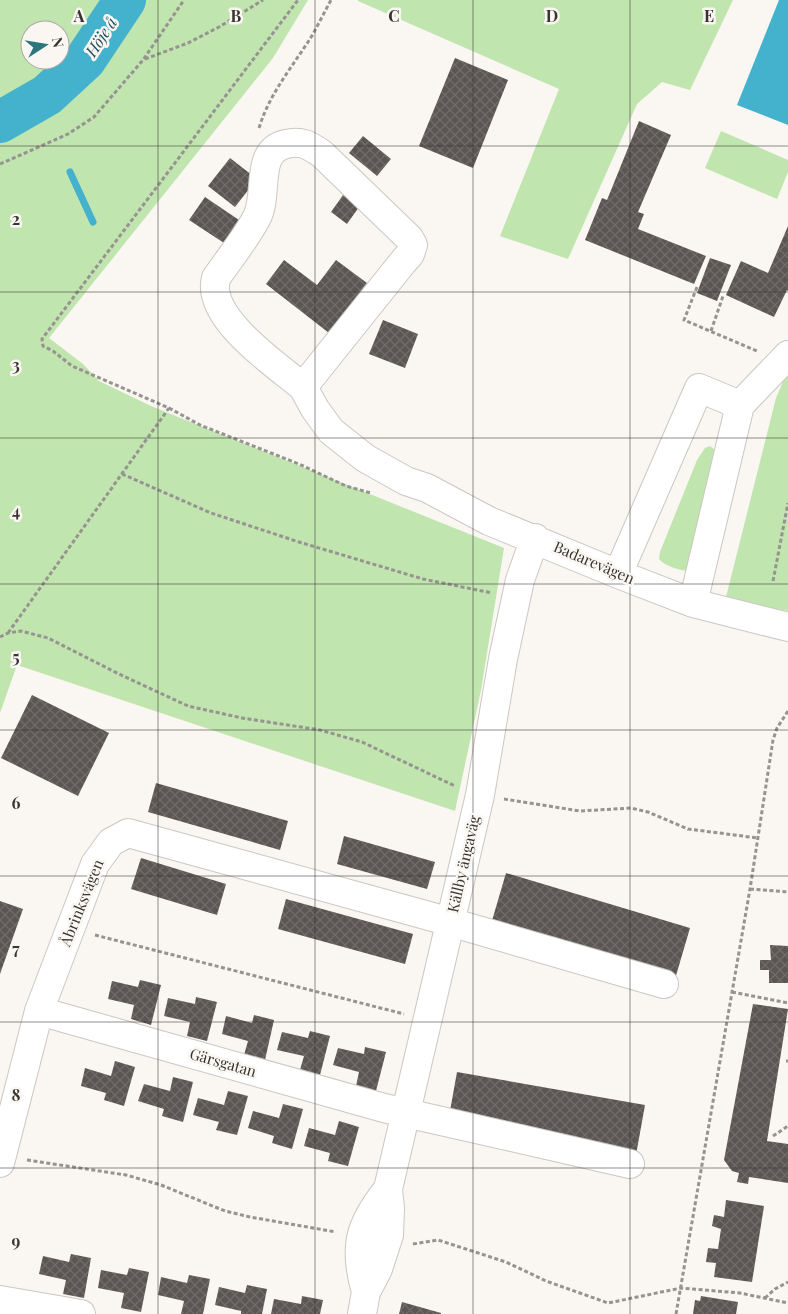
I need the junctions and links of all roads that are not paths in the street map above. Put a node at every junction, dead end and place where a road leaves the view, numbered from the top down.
1 (785, 359) edge
2 (303, 386) junction
3 (740, 405) junction
4 (535, 538) junction
5 (618, 574) junction
6 (693, 603) junction
7 (788, 627) edge
8 (451, 922) junction
9 (664, 984) dead end
10 (39, 1011) junction
11 (406, 1114) junction
12 (0, 1164) edge
13 (630, 1164) dead end
14 (0, 1300) edge
15 (364, 1303) edge
16 (81, 1314) edge

1 - 3 street
2 - 2 street
2 - 4 street, Badarevägen
3 - 5 street
3 - 6 street
4 - 5 street, Badarevägen
4 - 8 street, Källby ängaväg
5 - 6 street, Badarevägen
6 - 7 street, Badarevägen
8 - 9 street, Åbrinksvägen
8 - 10 street, Åbrinksvägen
8 - 11 street, Källby ängaväg
10 - 11 street, Gärsgatan
10 - 12 street, Åbrinksvägen
11 - 13 street, Gärsgatan
11 - 15 street, Källby ängaväg
14 - 16 street

